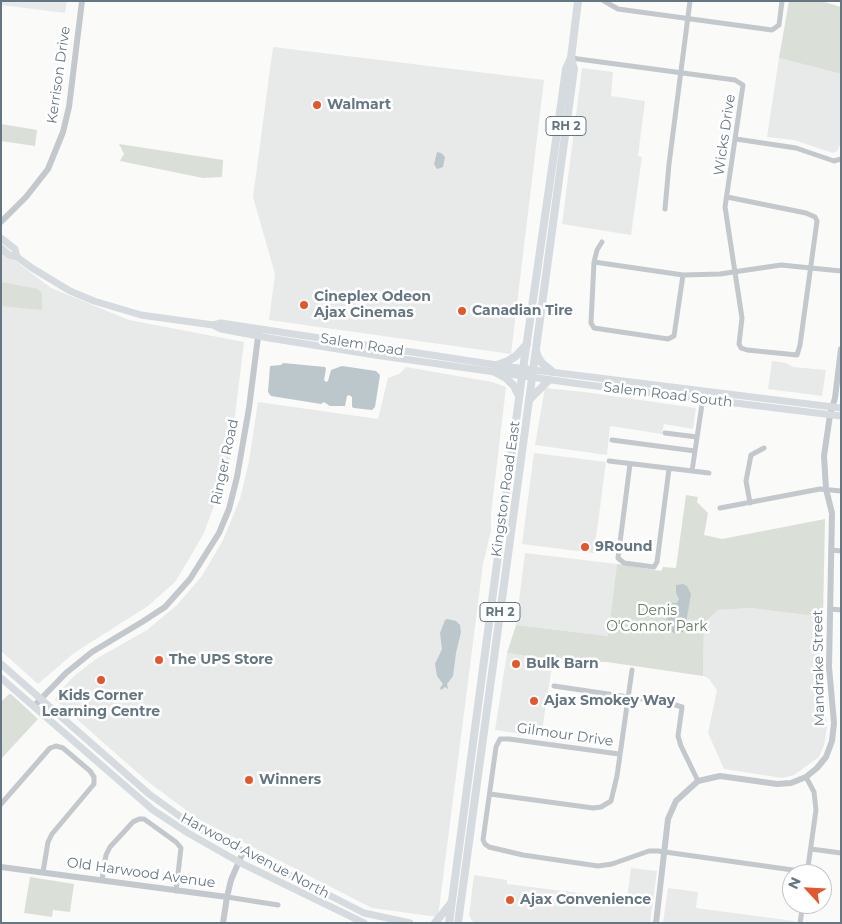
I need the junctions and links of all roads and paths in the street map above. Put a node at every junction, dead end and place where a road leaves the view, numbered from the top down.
1 (82, 1) edge
2 (578, 1) edge
3 (604, 1) edge
4 (690, 1) edge
5 (782, 1) edge
6 (688, 19) junction
7 (571, 58) junction
8 (680, 73) junction
9 (736, 139) junction
10 (841, 159) edge
11 (727, 197) junction
12 (665, 209) dead end
13 (1, 222) edge
14 (1, 238) edge
15 (602, 242) dead end
16 (1, 248) edge
17 (17, 257) junction
18 (594, 262) junction
19 (810, 267) junction
20 (735, 271) junction
21 (841, 271) edge
22 (683, 275) junction
23 (258, 333) junction
24 (527, 344) junction
25 (841, 349) edge
26 (535, 350) junction
27 (510, 367) joint
28 (496, 369) junction
29 (522, 372) junction
30 (553, 372) junction
31 (532, 374) junction
32 (549, 380) junction
33 (704, 391) junction
34 (519, 396) junction
35 (528, 400) junction
36 (703, 400) junction
37 (832, 407) junction
38 (841, 408) edge
39 (830, 415) junction
40 (841, 416) edge
41 (666, 433) dead end
42 (697, 437) junction
43 (612, 440) dead end
44 (764, 448) dead end
45 (695, 451) junction
46 (609, 461) dead end
47 (630, 464) junction
48 (669, 469) junction
49 (692, 471) junction
50 (709, 473) dead end
51 (826, 489) junction
52 (841, 490) edge
53 (750, 503) junction
54 (720, 508) dead end
55 (831, 550) junction
56 (841, 551) edge
57 (831, 609) junction
58 (841, 610) edge
59 (1, 664) edge
60 (632, 670) dead end
61 (1, 678) edge
62 (554, 686) dead end
63 (628, 696) junction
64 (42, 699) junction
65 (34, 706) junction
66 (620, 754) junction
67 (806, 777) junction
68 (698, 781) junction
69 (490, 794) junction
70 (1, 804) edge
71 (810, 849) junction
72 (243, 852) junction
73 (664, 852) junction
74 (841, 853) edge
75 (239, 862) junction
76 (808, 864) edge
77 (1, 867) edge
78 (782, 869) edge
79 (43, 872) junction
80 (102, 880) junction
81 (176, 891) junction
82 (227, 897) junction
83 (451, 903) junction
84 (278, 905) dead end
85 (460, 910) junction
86 (223, 923) edge
87 (364, 923) edge
88 (410, 923) edge
89 (436, 923) edge
90 (449, 923) edge
91 (458, 923) edge
92 (466, 923) edge
93 (656, 923) edge

1 - 13 street, Kerrison Drive
2 - 7 main road, Kingston Road East / RH 2
3 - 6 street
4 - 6 street
5 - 6 street
6 - 8 street
7 - 8 street, Wicks Drive
7 - 24 main road, Kingston Road East / RH 2
7 - 26 main road, Kingston Road East / RH 2
8 - 9 street, Wicks Drive
8 - 12 street
9 - 10 street
9 - 11 street, Wicks Drive
11 - 19 street
11 - 20 street, Wicks Drive
14 - 17 main road, Salem Road
15 - 18 street
16 - 17 main road, Salem Road
17 - 23 main road, Salem Road
18 - 22 street
18 - 22 street
19 - 20 street
19 - 20 street, Wicks Drive
19 - 21 street
20 - 22 street
23 - 28 main road, Salem Road
23 - 64 street, Ringer Road
24 - 28 main road
24 - 29 main road, Kingston Road East / RH 2
25 - 37 street, Mandrake Street
26 - 30 main road
26 - 31 main road, Kingston Road East / RH 2
27 - 28 main road, Salem Road
27 - 29 main road, Salem Road South
28 - 29 main road, Salem Road South
28 - 34 main road
29 - 31 main road, Salem Road South
29 - 34 main road, Kingston Road East / RH 2
30 - 31 main road, Salem Road South
30 - 33 main road, Salem Road South
31 - 32 main road, Salem Road South
31 - 35 main road, Kingston Road East / RH 2
32 - 35 main road
32 - 36 main road, Salem Road South
33 - 36 street
33 - 37 main road, Salem Road South
34 - 83 main road, Kingston Road East / RH 2
35 - 85 main road, Kingston Road East / RH 2
36 - 39 main road, Salem Road South
36 - 42 street
37 - 38 main road, Salem Road South
37 - 39 street, Mandrake Street
39 - 40 main road, Salem Road South
39 - 51 street, Mandrake Street
41 - 42 street
42 - 45 street
43 - 45 street
44 - 53 street
45 - 49 street
46 - 47 street
47 - 48 street
47 - 48 street
48 - 49 street
49 - 50 street
51 - 52 street
51 - 53 street
51 - 55 street, Mandrake Street
53 - 54 street
55 - 56 street
55 - 57 street, Mandrake Street
57 - 58 street
57 - 67 street, Mandrake Street
59 - 64 main road, Harwood Avenue North
60 - 63 street
61 - 65 main road, Harwood Avenue North
62 - 63 street
63 - 66 street
63 - 68 street
64 - 65 street, Ringer Road
64 - 72 main road, Harwood Avenue North
65 - 75 main road, Harwood Avenue North
66 - 69 street
66 - 69 street, Gilmour Drive
67 - 68 street, Mandrake Street
67 - 71 street
68 - 73 street
69 - 73 street, Gilmour Drive
70 - 79 street
71 - 74 street
71 - 76 street
72 - 75 street
72 - 88 main road, Harwood Avenue North
73 - 78 street, Gilmour Drive
73 - 93 street
75 - 82 street
75 - 87 main road, Harwood Avenue North
77 - 79 street, Old Harwood Avenue
79 - 80 street, Old Harwood Avenue
80 - 81 street, Old Harwood Avenue
80 - 81 street
81 - 82 street, Old Harwood Avenue
82 - 84 street, Old Harwood Avenue
82 - 86 street
83 - 89 main road
83 - 90 main road, Kingston Road East / RH 2
85 - 91 main road, Kingston Road East / RH 2
85 - 92 main road

